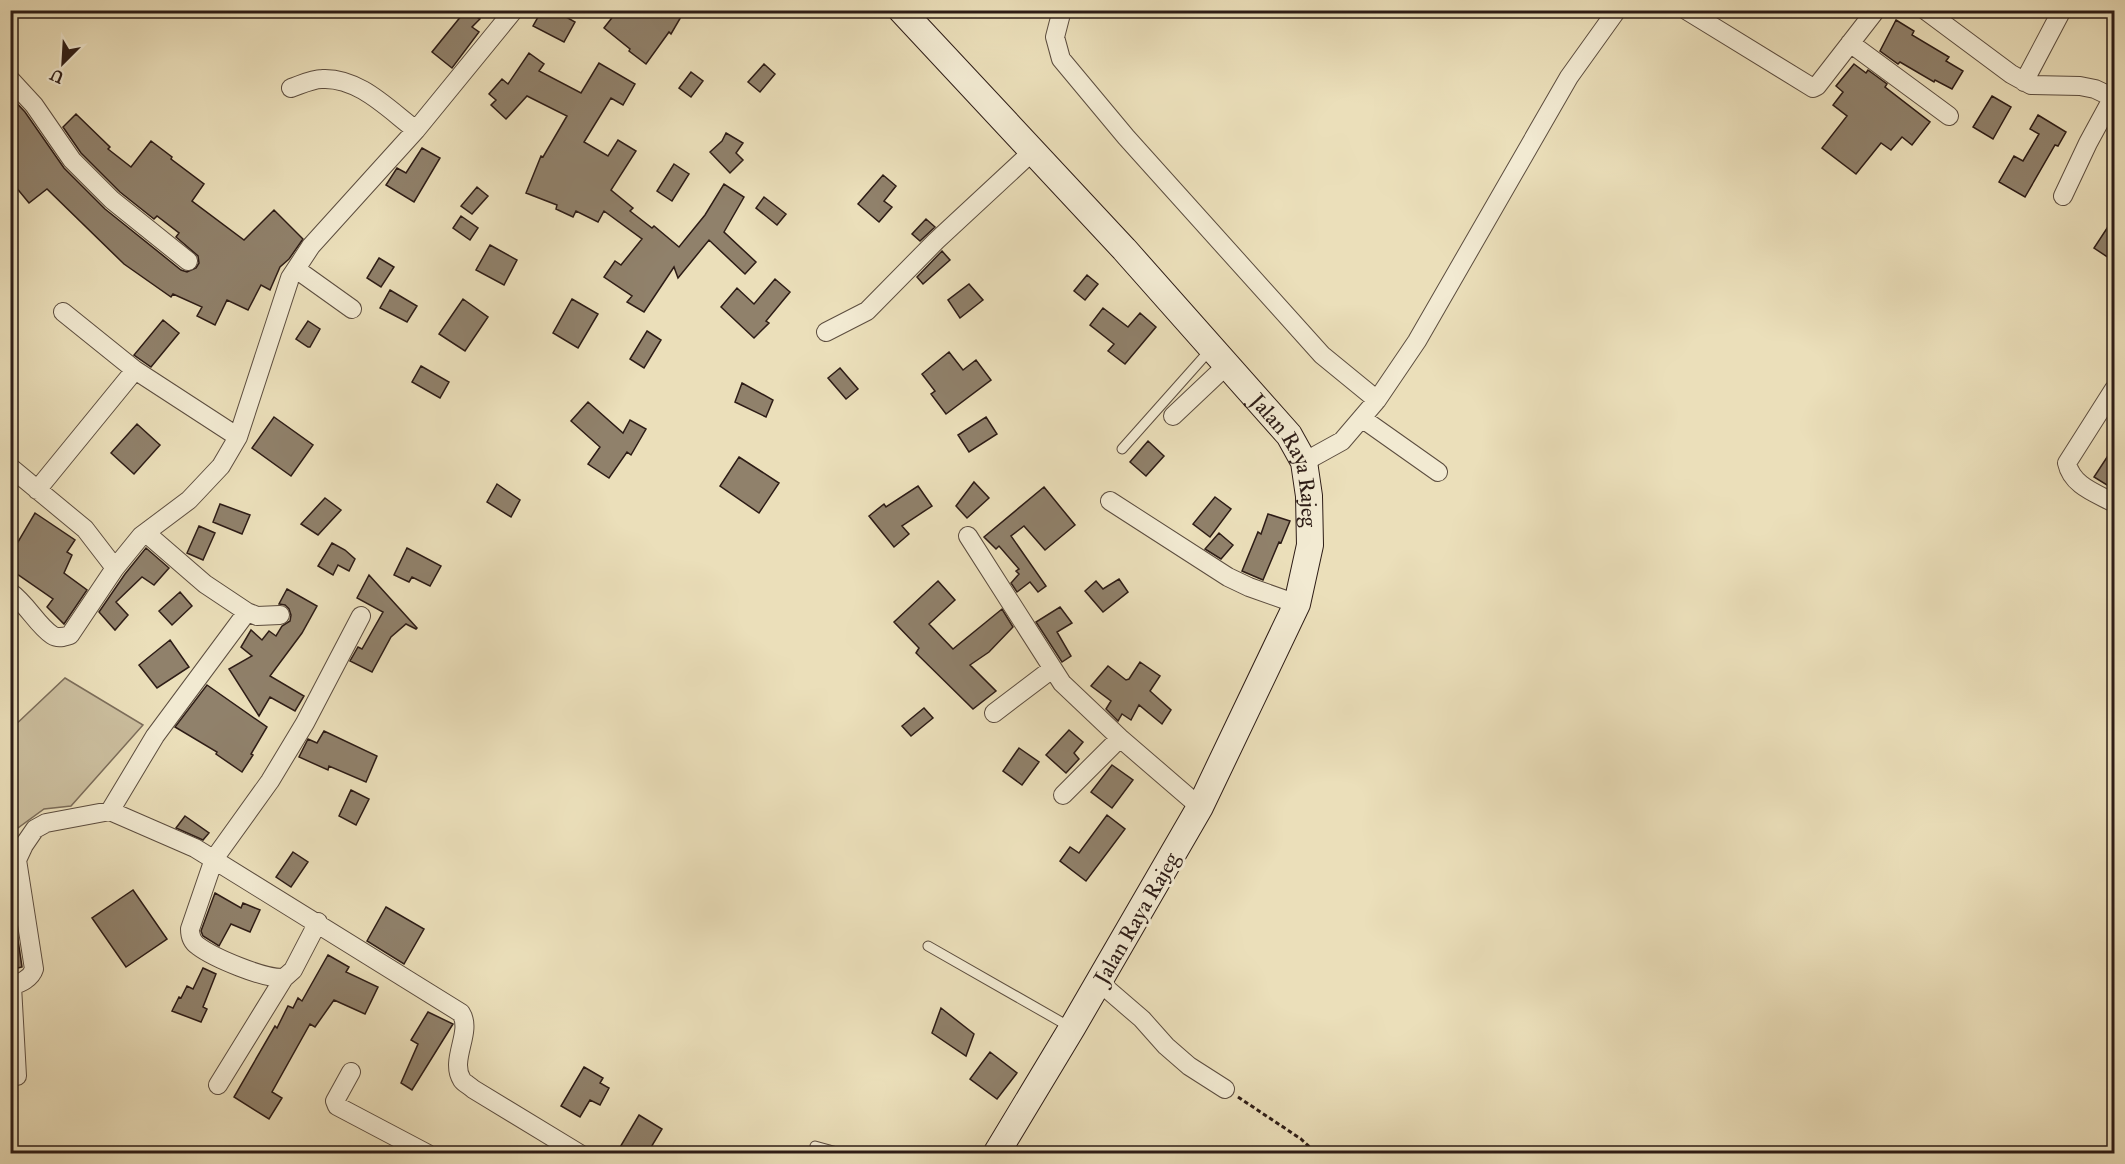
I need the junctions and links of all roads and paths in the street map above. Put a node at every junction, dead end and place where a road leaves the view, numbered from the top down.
1 (514, 10) edge
2 (902, 10) edge
3 (1062, 10) edge
4 (1617, 10) edge
5 (1686, 10) edge
6 (1876, 10) edge
7 (1925, 10) edge
8 (2062, 10) edge
9 (1850, 43) junction
10 (10, 79) edge
11 (2024, 82) junction
12 (291, 88) dead end
13 (2114, 97) edge
14 (1949, 116) dead end
15 (416, 130) junction
16 (1033, 151) junction
17 (2063, 196) dead end
18 (188, 261) dead end
19 (296, 269) junction
20 (352, 309) dead end
21 (63, 312) dead end
22 (826, 332) dead end
23 (1220, 357) junction
24 (135, 370) junction
25 (2115, 389) edge
26 (1377, 400) junction
27 (1173, 416) dead end
28 (1363, 418) junction
29 (238, 437) junction
30 (1122, 449) dead end
31 (1304, 462) junction
32 (10, 467) edge
33 (1438, 472) dead end
34 (36, 490) junction
35 (1110, 501) dead end
36 (2115, 503) edge
37 (146, 533) junction
38 (968, 536) dead end
39 (115, 568) junction
40 (10, 592) edge
41 (1297, 604) junction
42 (247, 612) junction
43 (280, 615) dead end
44 (361, 615) dead end
45 (1052, 669) junction
46 (994, 713) dead end
47 (1120, 738) junction
48 (1063, 795) dead end
49 (1200, 807) junction
50 (110, 811) junction
51 (214, 859) junction
52 (16, 896) edge
53 (318, 922) junction
54 (928, 946) dead end
55 (284, 978) junction
56 (1099, 982) junction
57 (11, 986) edge
58 (1072, 1028) junction
59 (351, 1072) dead end
60 (17, 1076) dead end
61 (218, 1085) dead end
62 (1225, 1089) joint
63 (815, 1146) dead end
64 (556, 1148) edge
65 (428, 1154) edge
66 (580, 1154) edge
67 (844, 1154) edge
68 (996, 1154) edge
69 (1317, 1154) edge

1 - 15 street
2 - 16 main road, Jalan Raya Rajeg
3 - 26 street
4 - 26 street
5 - 9 street
6 - 9 street
7 - 11 street
8 - 11 street
9 - 14 street
10 - 18 street
11 - 13 street
12 - 15 street
13 - 17 street
15 - 19 street
16 - 22 street
16 - 23 main road, Jalan Raya Rajeg
19 - 20 street
19 - 29 street
21 - 24 street
23 - 27 street
23 - 30 lane
23 - 31 main road, Jalan Raya Rajeg
24 - 29 street
24 - 34 street
25 - 36 street
26 - 28 street
28 - 31 street
28 - 33 street
29 - 37 street
31 - 41 main road, Jalan Raya Rajeg
32 - 34 street
34 - 39 street
35 - 41 street
37 - 39 street
37 - 42 street
38 - 45 street
39 - 40 street
41 - 49 main road, Jalan Raya Rajeg
42 - 43 street
42 - 50 street
44 - 51 street
45 - 46 street
45 - 47 street
47 - 48 street
47 - 49 street
49 - 56 main road, Jalan Raya Rajeg
50 - 51 street
50 - 52 street
51 - 53 street
51 - 55 street
52 - 57 street
53 - 55 street
53 - 64 street
54 - 58 lane
55 - 61 street
56 - 58 main road, Jalan Raya Rajeg
56 - 62 street
57 - 60 street
58 - 68 main road, Jalan Raya Rajeg
59 - 65 street
62 - 69 path
63 - 67 lane
64 - 66 street

